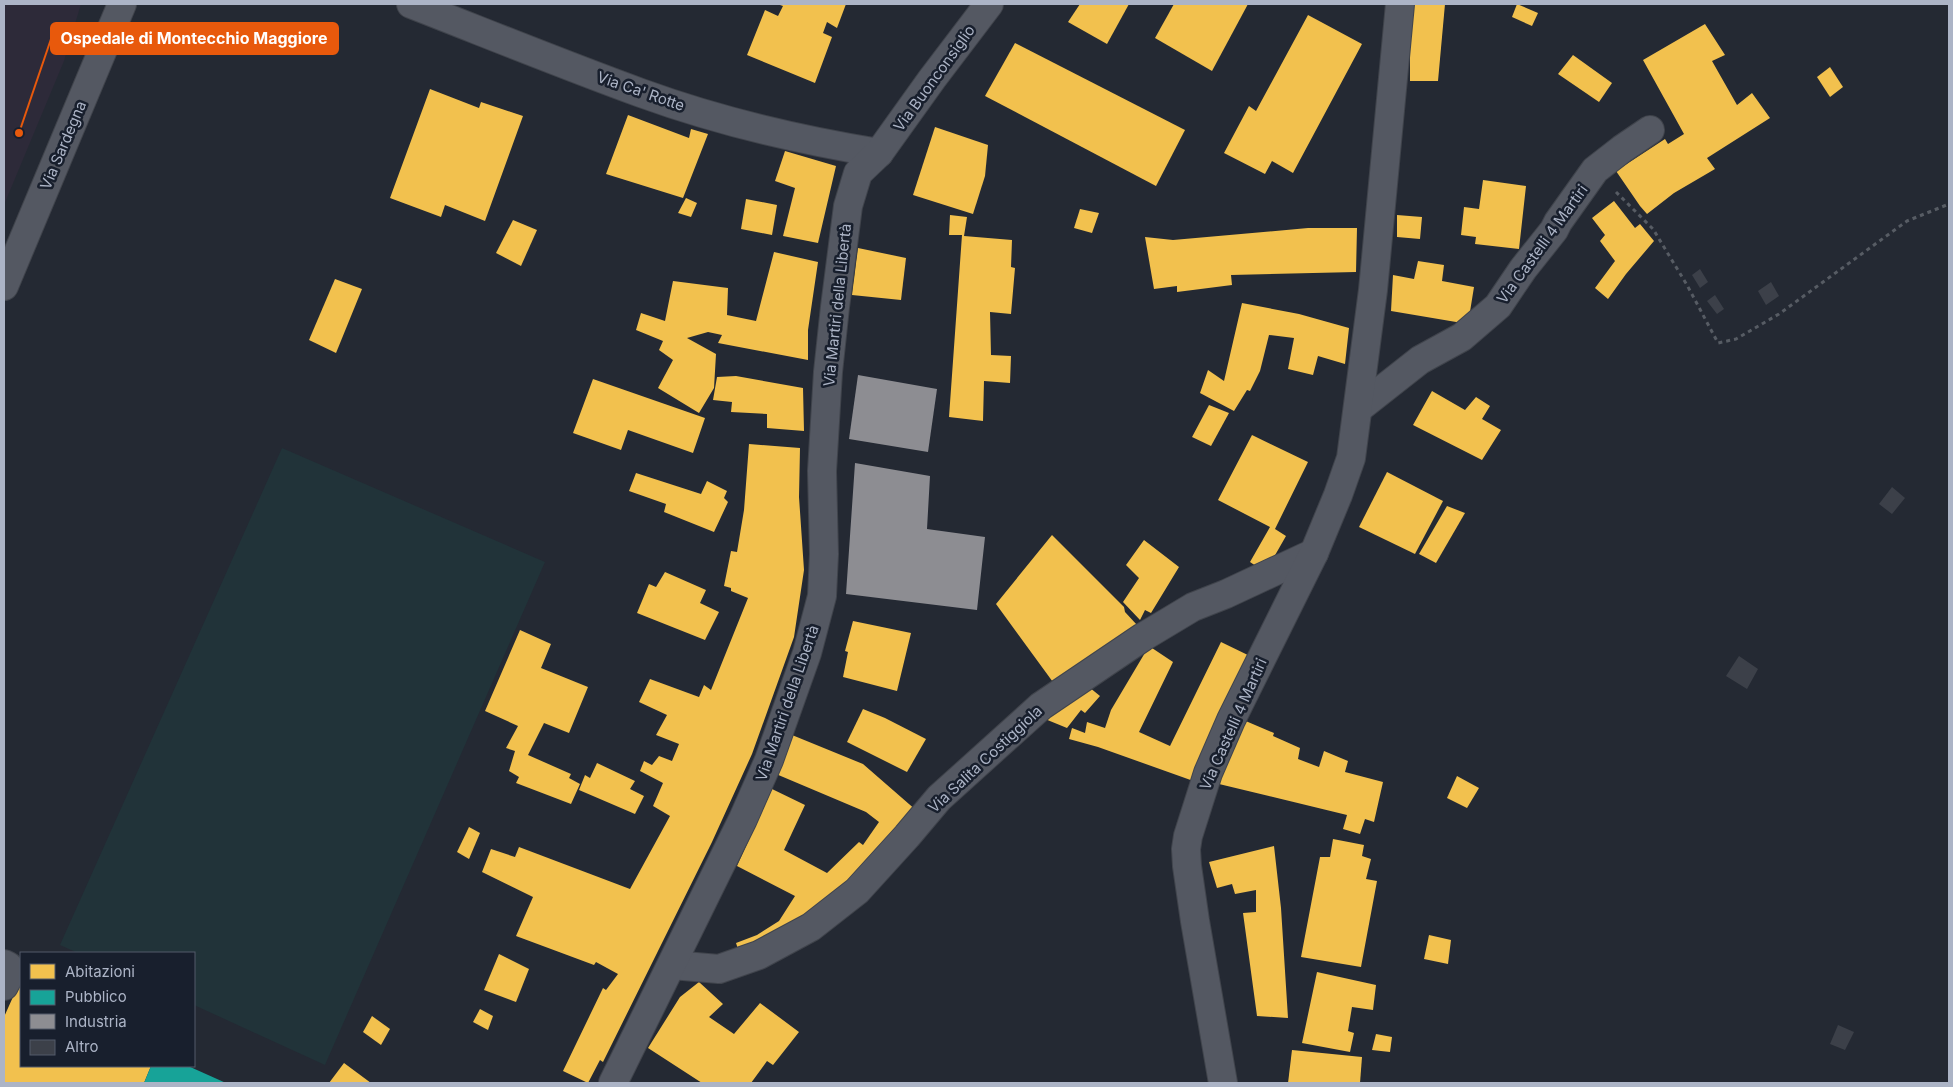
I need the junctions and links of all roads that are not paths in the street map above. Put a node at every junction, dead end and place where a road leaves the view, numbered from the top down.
1 (122, 4) edge
2 (411, 4) edge
3 (989, 4) edge
4 (1400, 4) edge
5 (1650, 130) dead end
6 (879, 153) junction
7 (4, 286) edge
8 (1359, 408) junction
9 (1314, 553) junction
10 (4, 964) edge
11 (672, 965) junction
12 (4, 986) edge
13 (613, 1083) edge
14 (1222, 1083) edge

1 - 7 street, Via Sardegna
2 - 6 street, Via Ca' Rotte
3 - 6 street, Via Buonconsiglio
4 - 8 street, Via Castelli 4 Martiri
5 - 8 street, Via Castelli 4 Martiri
6 - 11 street, Via Martiri della Libertà
8 - 9 street, Via Castelli 4 Martiri
9 - 11 street, Via Salita Costiggiola
9 - 14 street, Via Castelli 4 Martiri
10 - 12 street
11 - 13 street, Via Martiri della Libertà

